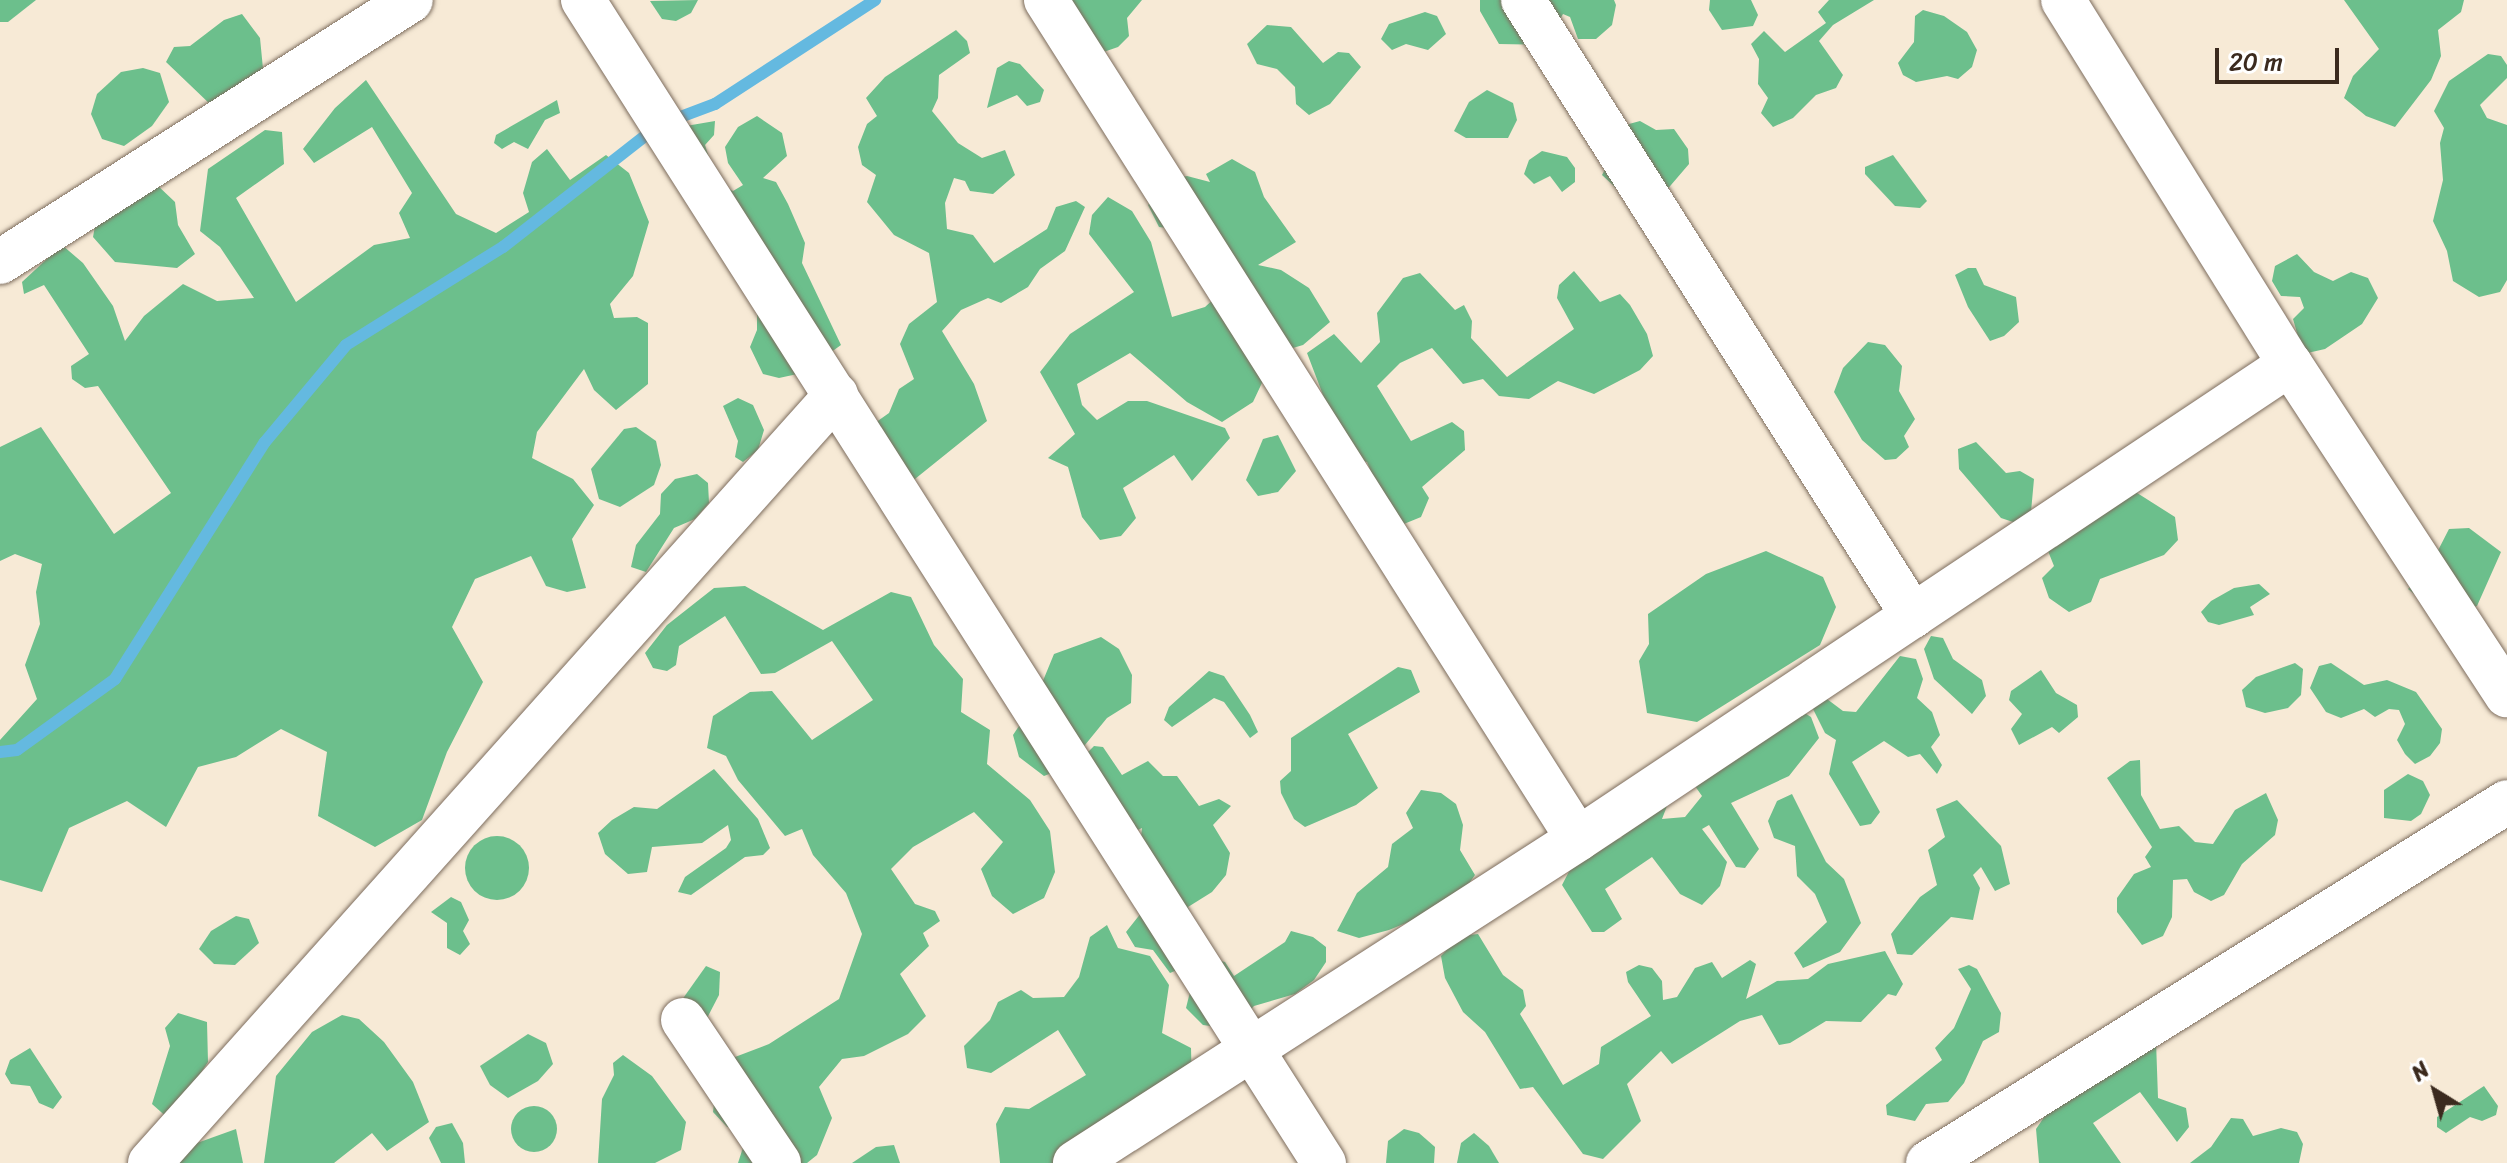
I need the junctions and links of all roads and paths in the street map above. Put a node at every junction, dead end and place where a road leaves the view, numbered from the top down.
1 (411, 0) edge
2 (583, 0) edge
3 (1046, 0) edge
4 (1523, 0) edge
5 (2063, 0) edge
6 (0, 262) edge
7 (2290, 364) junction
8 (836, 395) junction
9 (1913, 616) junction
10 (2500, 669) edge
11 (2507, 802) edge
12 (1578, 839) junction
13 (683, 1020) dead end
14 (1251, 1051) junction
15 (150, 1163) edge
16 (779, 1163) edge
17 (1075, 1163) edge
18 (1324, 1163) edge
19 (1928, 1163) edge

1 - 6 street
2 - 8 street
3 - 12 street
4 - 9 street
5 - 7 street
7 - 9 street
7 - 10 street
8 - 14 street
8 - 15 street
9 - 12 street
11 - 19 street
12 - 14 street
13 - 16 street
14 - 17 street
14 - 18 street

